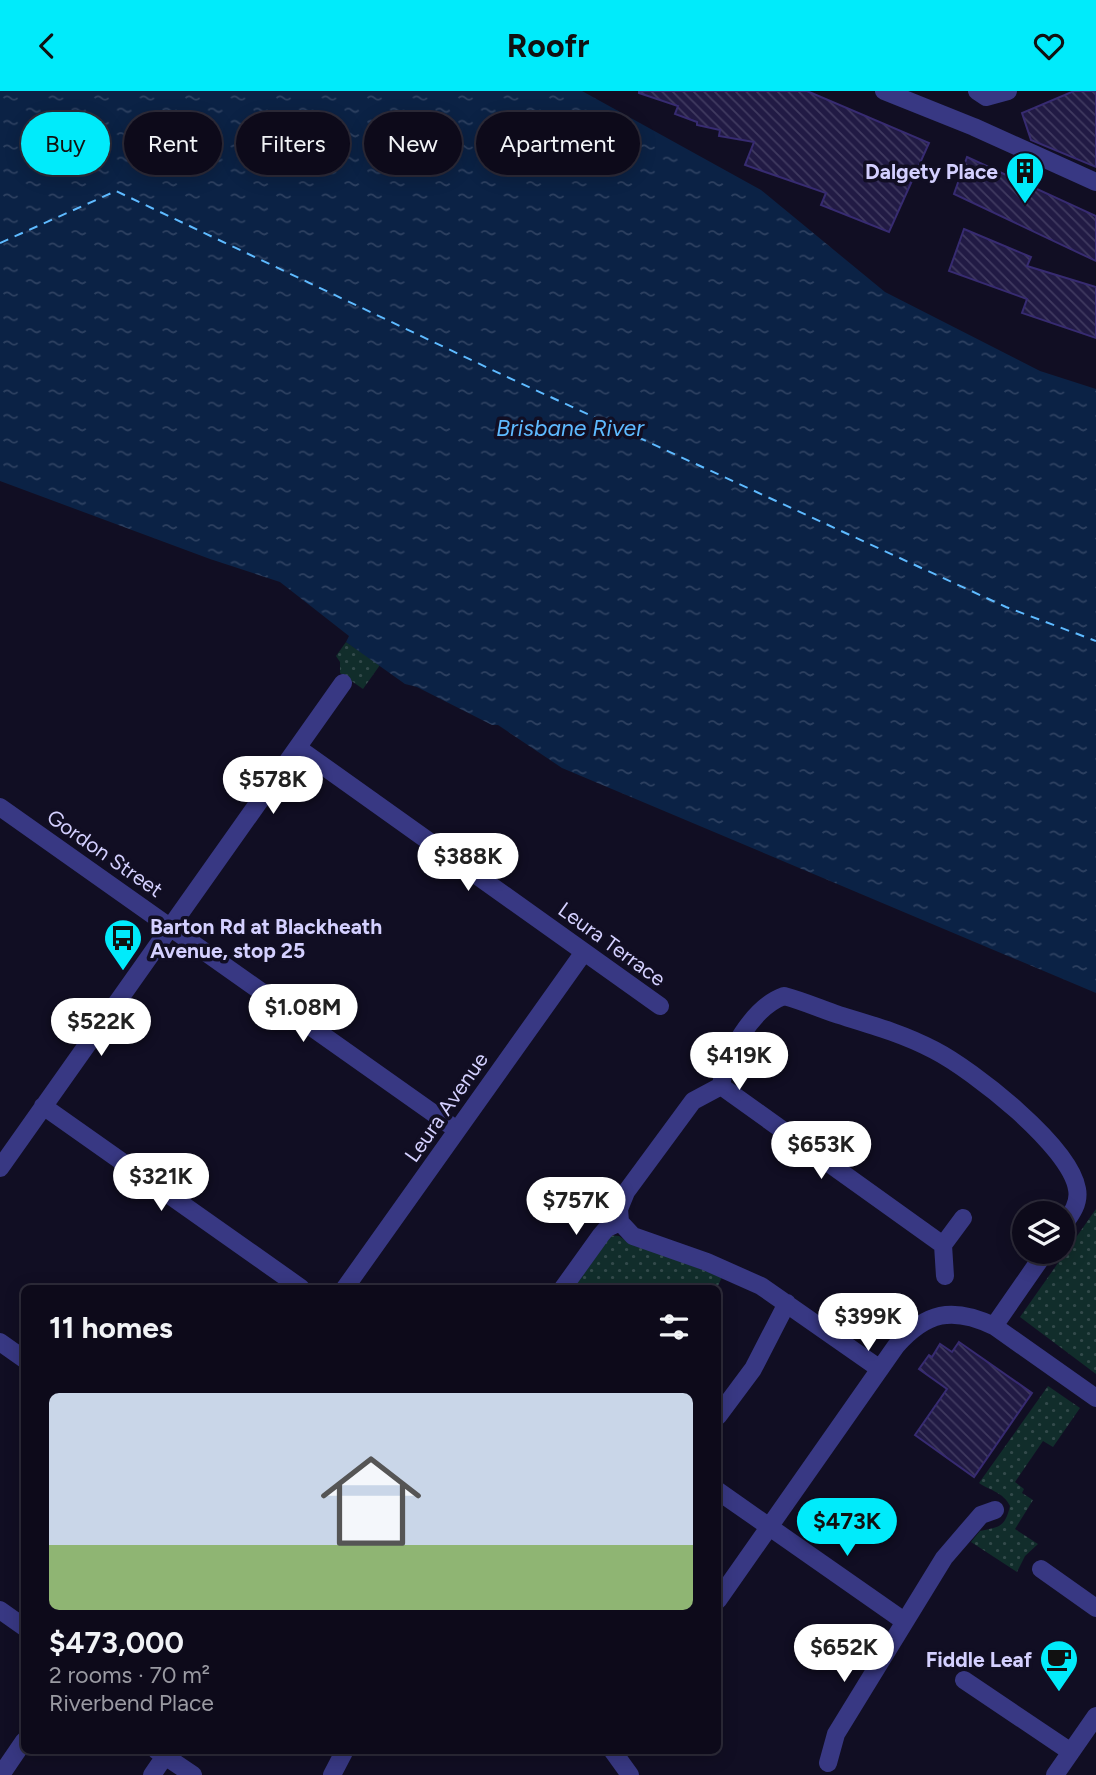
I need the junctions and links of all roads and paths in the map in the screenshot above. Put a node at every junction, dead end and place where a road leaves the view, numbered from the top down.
1 (884, 91) edge
2 (976, 91) edge
3 (1005, 91) edge
4 (1096, 182) edge
5 (343, 683) dead end
6 (298, 748) junction
7 (0, 807) edge
8 (170, 926) junction
9 (584, 952) junction
10 (660, 1006) dead end
11 (721, 1086) junction
12 (43, 1106) junction
13 (457, 1130) junction
14 (0, 1167) edge
15 (1075, 1209) edge
16 (963, 1218) dead end
17 (620, 1221) junction
18 (943, 1245) junction
19 (1037, 1264) edge
20 (946, 1276) dead end
21 (297, 1285) edge
22 (347, 1285) edge
23 (565, 1285) edge
24 (787, 1303) junction
25 (994, 1326) junction
26 (0, 1342) edge
27 (21, 1357) edge
28 (880, 1369) junction
29 (1096, 1398) edge
30 (721, 1412) edge
31 (721, 1493) edge
32 (995, 1510) dead end
33 (769, 1527) junction
34 (1041, 1569) dead end
35 (721, 1596) edge
36 (1096, 1608) edge
37 (0, 1611) edge
38 (904, 1621) junction
39 (21, 1625) edge
40 (964, 1680) dead end
41 (1096, 1716) edge
42 (21, 1745) edge
43 (1071, 1752) junction
44 (161, 1754) edge
45 (162, 1754) edge
46 (343, 1754) edge
47 (615, 1754) edge
48 (828, 1763) dead end
49 (5, 1769) dead end
50 (152, 1775) edge
51 (192, 1775) edge
52 (332, 1775) edge
53 (630, 1775) edge
54 (1055, 1775) edge

1 - 4 street
2 - 3 street
5 - 6 street
6 - 8 street
6 - 9 street, Leura Terrace
7 - 8 street, Gordon Street
8 - 12 street
8 - 13 street, Gordon Street
9 - 10 street, Leura Terrace
9 - 13 street, Leura Avenue
11 - 15 street
11 - 17 street
11 - 18 street
12 - 14 street
12 - 21 street
13 - 22 street, Leura Avenue
16 - 18 street
17 - 23 street
17 - 24 street
18 - 20 street
19 - 25 street
24 - 28 street
24 - 30 street
25 - 28 street
25 - 29 street
26 - 27 street
28 - 33 street
31 - 33 street
32 - 38 street
33 - 35 street
33 - 38 street
34 - 36 street
37 - 39 street
38 - 48 street
40 - 43 street
41 - 43 street
42 - 49 street
43 - 54 street
44 - 50 street
45 - 51 street
46 - 52 street
47 - 53 street

